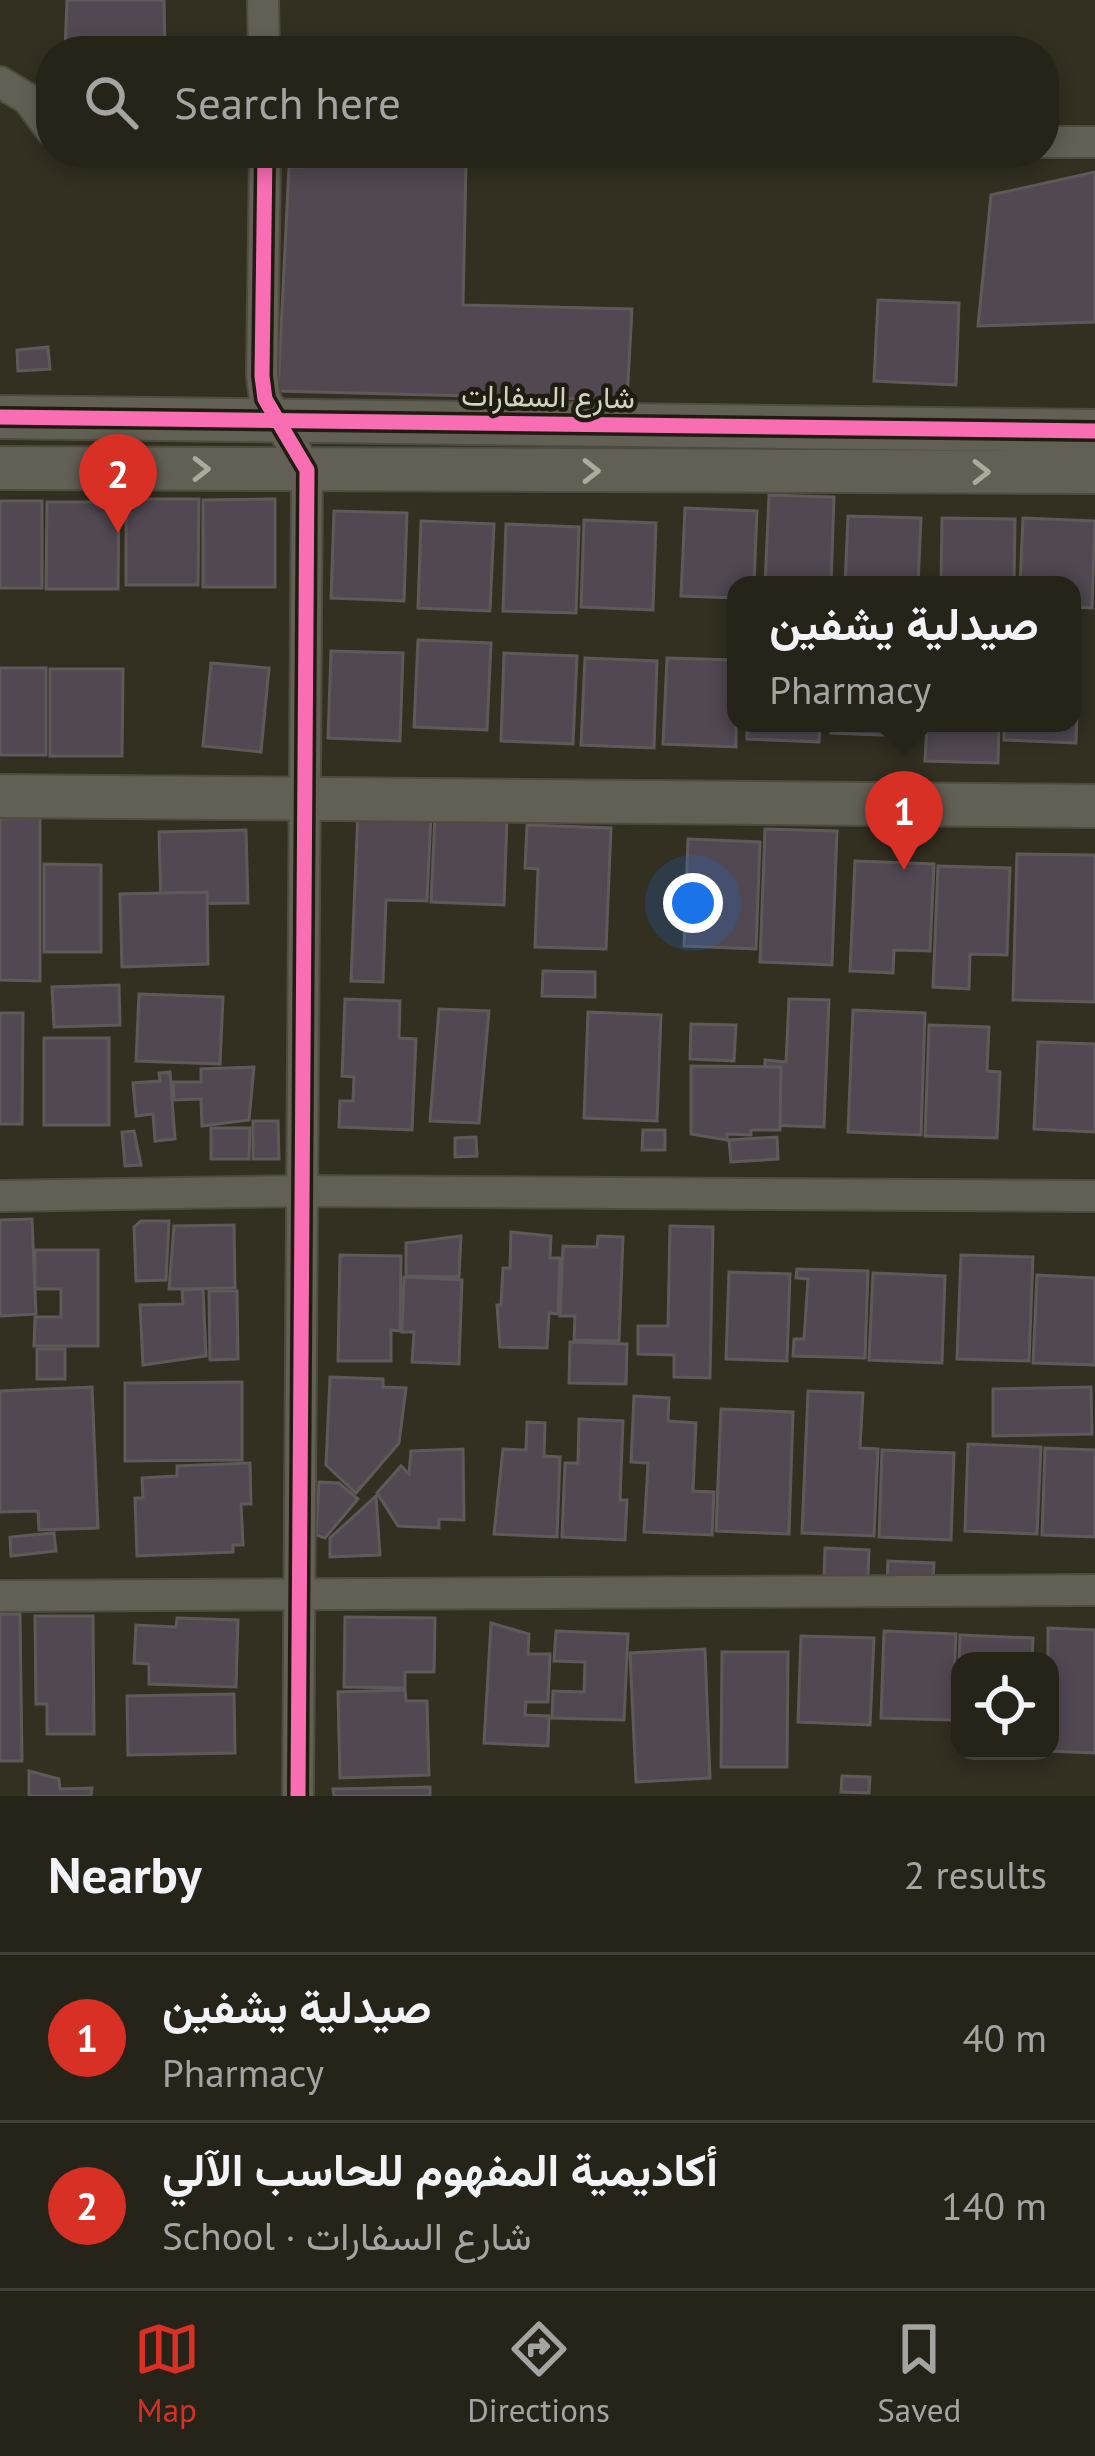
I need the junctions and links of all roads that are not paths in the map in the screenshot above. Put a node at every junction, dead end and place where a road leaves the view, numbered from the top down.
1 (262, 0) edge
2 (263, 36) edge
3 (0, 82) edge
4 (36, 110) edge
5 (1059, 142) edge
6 (1095, 142) edge
7 (265, 168) edge
8 (0, 417) edge
9 (280, 421) junction
10 (1095, 431) edge
11 (0, 467) edge
12 (307, 470) junction
13 (1095, 472) edge
14 (0, 796) edge
15 (302, 796) junction
16 (1095, 806) edge
17 (299, 1191) junction
18 (0, 1196) edge
19 (1095, 1196) edge
20 (1095, 1590) edge
21 (299, 1592) junction
22 (0, 1596) edge
23 (298, 1796) edge

1 - 2 street
3 - 4 street
5 - 6 street
7 - 9 street
8 - 9 street, شارع السفارات
9 - 10 street, شارع السفارات
9 - 12 street
11 -> 12 street
12 -> 13 street
12 - 15 street
14 - 15 street
15 - 16 street
15 - 17 street
17 - 18 street
17 - 19 street
17 - 21 street
20 - 21 street
21 - 22 street
21 - 23 street

